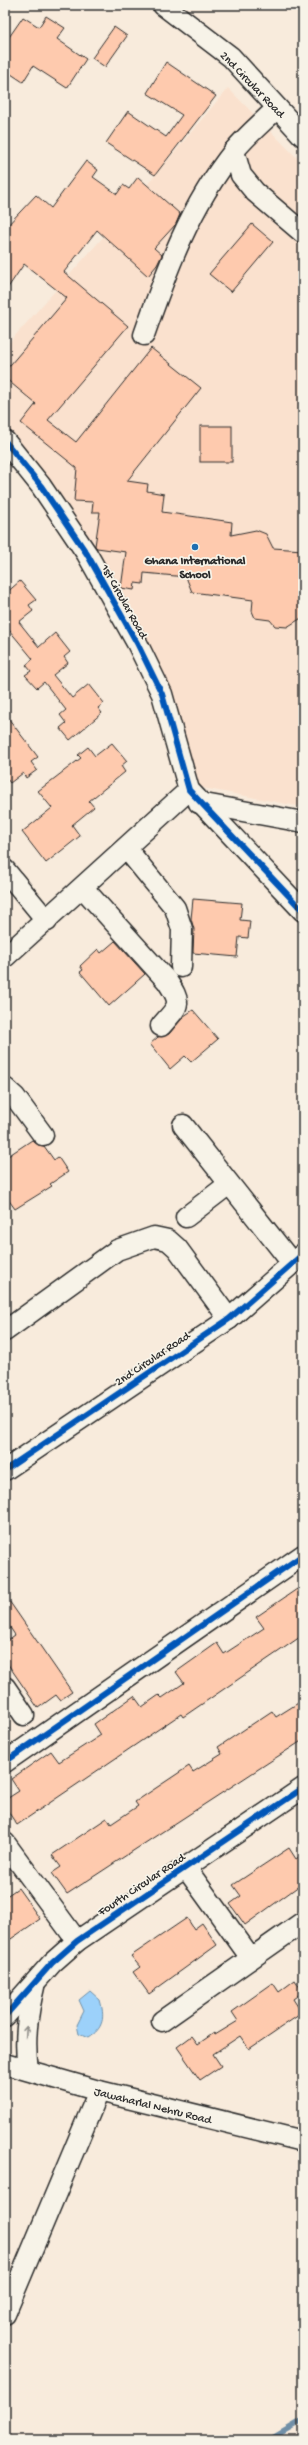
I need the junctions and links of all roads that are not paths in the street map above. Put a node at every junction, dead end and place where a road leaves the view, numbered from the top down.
1 (163, 5) edge
2 (277, 108) junction
3 (303, 136) edge
4 (234, 151) junction
5 (303, 233) edge
6 (144, 334) dead end
7 (5, 441) edge
8 (194, 797) junction
9 (303, 822) edge
10 (126, 848) junction
11 (5, 870) edge
12 (83, 888) junction
13 (303, 911) edge
14 (47, 921) junction
15 (5, 957) edge
16 (181, 967) dead end
17 (161, 1026) dead end
18 (5, 1088) edge
19 (183, 1125) dead end
20 (44, 1135) dead end
21 (229, 1184) junction
22 (186, 1217) dead end
23 (298, 1258) edge
24 (229, 1319) junction
25 (5, 1331) edge
26 (5, 1470) edge
27 (303, 1555) edge
28 (5, 1687) edge
29 (24, 1715) dead end
30 (5, 1762) edge
31 (303, 1788) edge
32 (5, 1843) edge
33 (186, 1868) junction
34 (303, 1922) edge
35 (77, 1940) junction
36 (251, 1958) junction
37 (34, 1985) junction
38 (5, 2016) edge
39 (162, 2021) dead end
40 (5, 2064) edge
41 (28, 2070) junction
42 (99, 2092) junction
43 (303, 2141) edge
44 (5, 2314) edge

1 - 2 street, 2nd Circular Road
2 - 3 street, 2nd Circular Road
2 - 4 street
4 - 5 street
4 - 6 street
7 - 8 street, 1st Circular Road
8 - 9 street
8 - 10 street
8 - 13 street
10 - 12 street
10 - 16 street
11 - 14 street
12 - 14 street
12 - 17 street
14 - 15 street
18 - 20 street
19 - 21 street
21 - 22 street
21 - 23 street
23 - 24 street, 2nd Circular Road
24 - 25 street
24 - 26 street, 2nd Circular Road
27 - 30 street
28 - 29 street
31 - 33 street, Fourth Circular Road
32 - 35 street
33 - 35 street, Fourth Circular Road
33 - 36 street
34 - 36 street
35 - 37 street, Fourth Circular Road
36 - 39 street
37 - 38 street, Fourth Circular Road
41 -> 37 street, Fourth Circular Road
40 - 41 street, Jawaharlal Nehru Road
41 - 42 street, Jawaharlal Nehru Road
42 - 43 street, Jawaharlal Nehru Road
42 - 44 street

